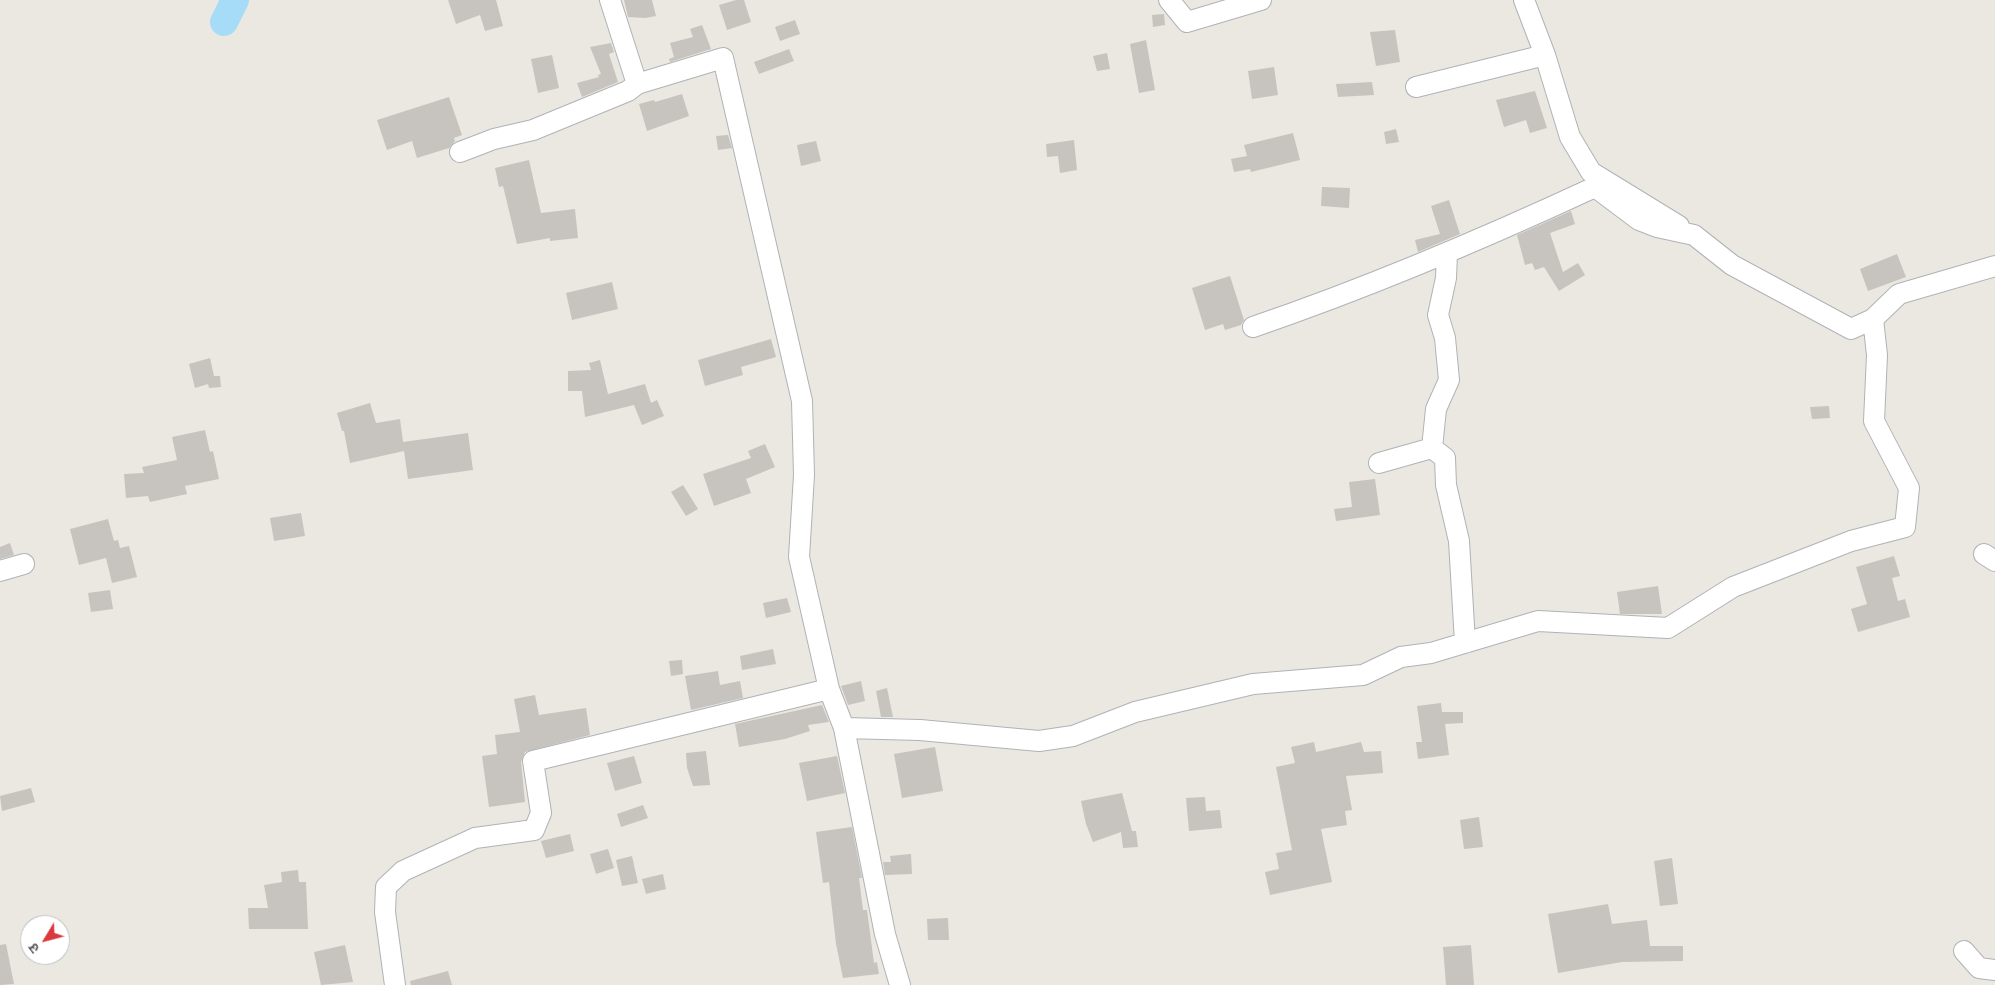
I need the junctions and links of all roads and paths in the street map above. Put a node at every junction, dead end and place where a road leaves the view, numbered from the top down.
1 (610, 0) edge
2 (1168, 0) edge
3 (1262, 0) edge
4 (1524, 0) edge
5 (1545, 55) junction
6 (637, 84) junction
7 (1416, 87) dead end
8 (460, 152) dead end
9 (1694, 235) junction
10 (1447, 253) junction
11 (1995, 266) edge
12 (1873, 319) junction
13 (1253, 327) dead end
14 (1432, 448) junction
15 (1379, 463) dead end
16 (24, 564) dead end
17 (0, 571) edge
18 (1466, 643) junction
19 (829, 689) junction
20 (844, 728) junction
21 (1964, 951) dead end
22 (1995, 970) edge
23 (395, 985) edge
24 (900, 985) edge

1 - 6 street
2 - 3 street
4 - 5 street
5 - 7 street
5 - 9 street
6 - 8 street
6 - 19 street
9 - 10 street
9 - 12 street
10 - 13 street
10 - 14 street
11 - 12 street
12 - 18 street
14 - 15 street
14 - 18 street
16 - 17 street
18 - 20 street
19 - 20 street
19 - 23 street
20 - 24 street
21 - 22 street

